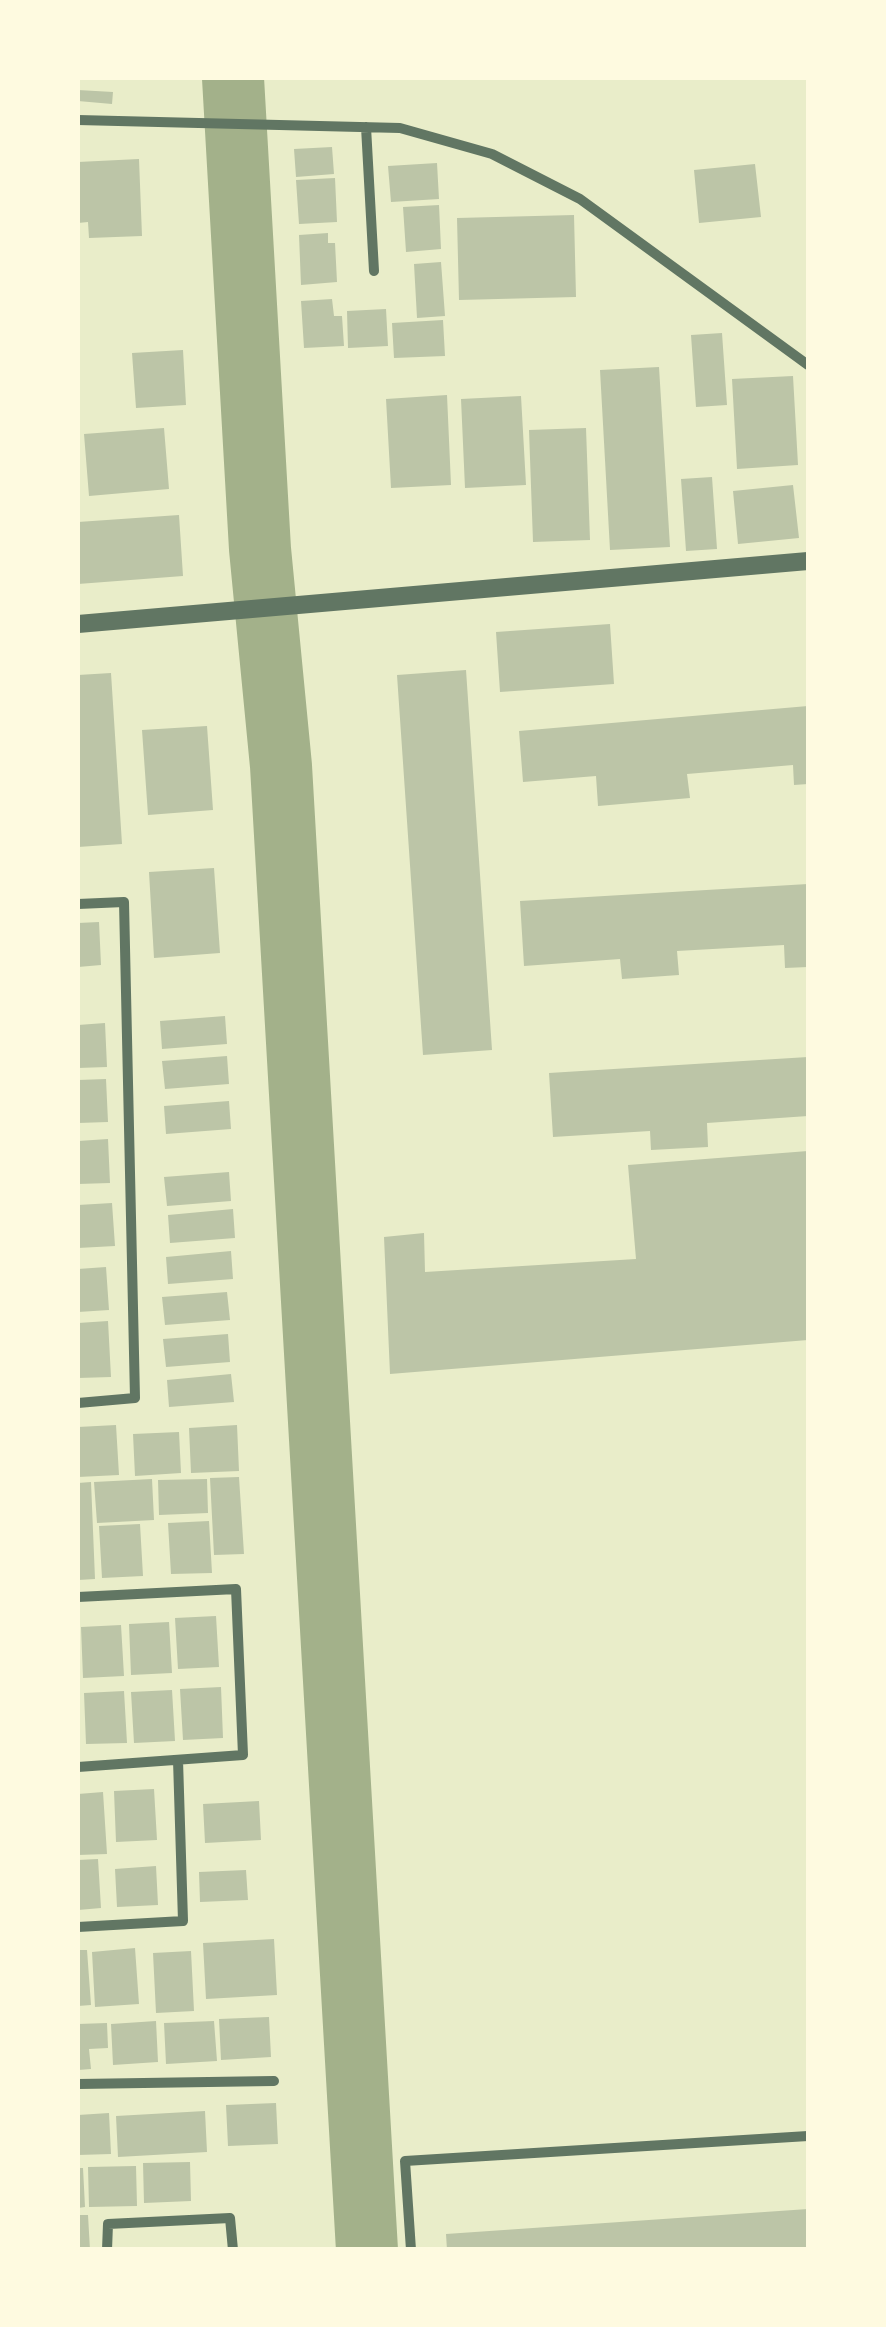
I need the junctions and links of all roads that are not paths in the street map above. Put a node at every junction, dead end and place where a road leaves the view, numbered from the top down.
1 (78, 120) edge
2 (366, 127) junction
3 (374, 270) dead end
4 (808, 365) edge
5 (808, 561) edge
6 (78, 624) edge
7 (78, 904) edge
8 (78, 1403) edge
9 (78, 1597) edge
10 (178, 1760) junction
11 (78, 1766) edge
12 (78, 1927) edge
13 (274, 2081) dead end
14 (78, 2084) edge
15 (808, 2136) edge
16 (108, 2250) edge
17 (232, 2250) edge
18 (411, 2250) edge

1 - 2 street
2 - 3 street
2 - 4 street
5 - 6 street
7 - 8 street
9 - 10 street
10 - 11 street
10 - 12 street
13 - 14 street
15 - 18 street
16 - 17 street

